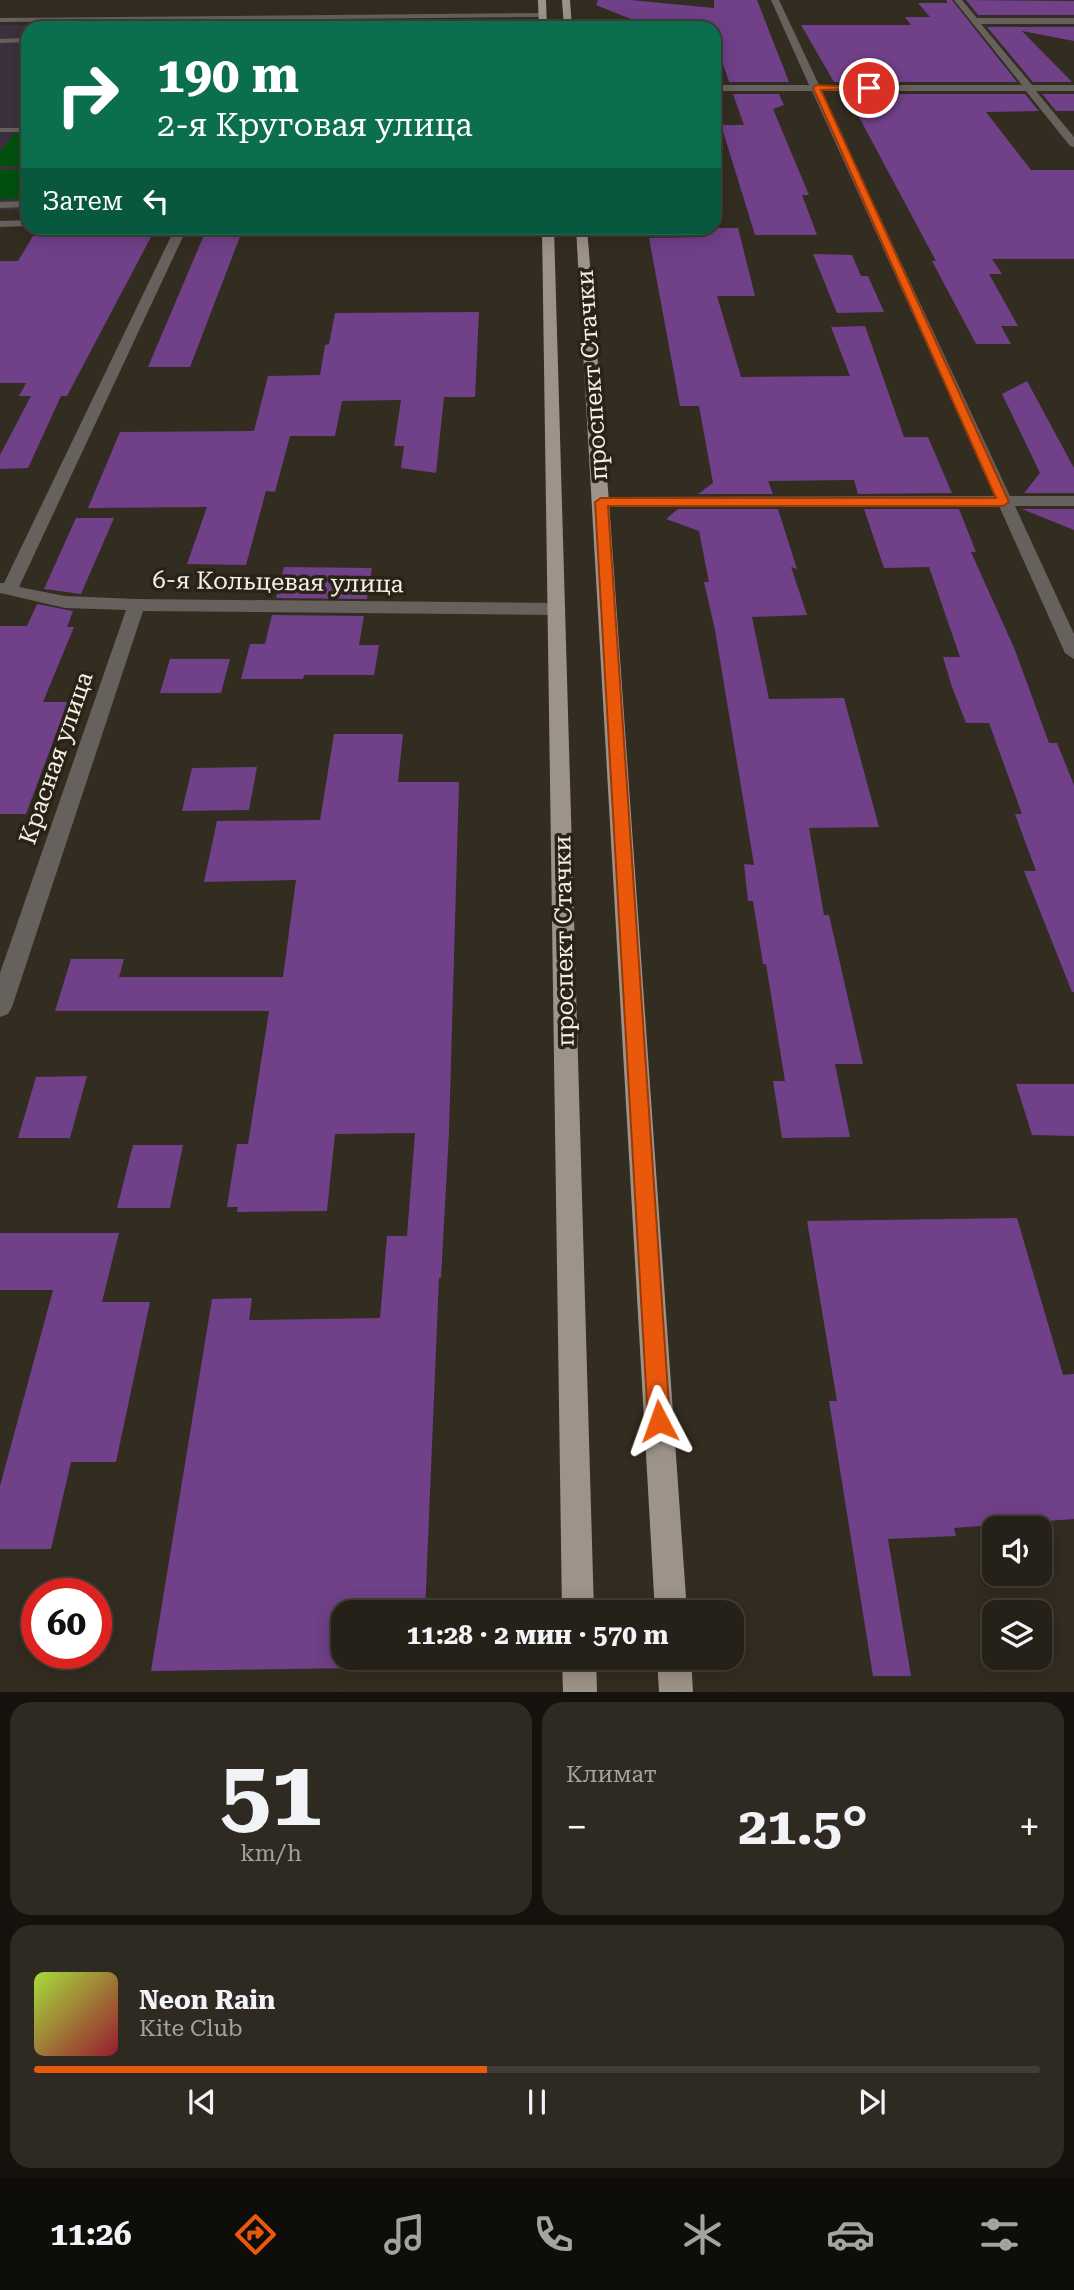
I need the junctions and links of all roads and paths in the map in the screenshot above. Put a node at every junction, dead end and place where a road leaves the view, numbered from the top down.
1 (542, 0) edge
2 (566, 0) edge
3 (775, 0) edge
4 (958, 0) edge
5 (283, 9) dead end
6 (543, 15) junction
7 (278, 18) junction
8 (0, 20) edge
9 (277, 21) edge
10 (543, 21) edge
11 (568, 21) edge
12 (975, 21) junction
13 (1074, 21) edge
14 (21, 40) edge
15 (0, 41) edge
16 (721, 88) edge
17 (816, 88) junction
18 (1028, 88) junction
19 (1074, 88) edge
20 (0, 130) edge
21 (21, 130) edge
22 (1074, 144) edge
23 (21, 204) edge
24 (0, 205) edge
25 (21, 223) edge
26 (0, 224) edge
27 (178, 235) edge
28 (548, 235) edge
29 (582, 235) edge
30 (601, 502) junction
31 (1003, 502) junction
32 (1074, 502) edge
33 (5, 589) edge
34 (136, 605) junction
35 (557, 609) junction
36 (1074, 653) edge
37 (0, 1007) edge
38 (578, 1600) edge
39 (670, 1600) edge
40 (579, 1670) edge
41 (675, 1670) edge
42 (580, 1692) edge
43 (676, 1692) edge

1 - 6 main road
2 - 11 main road
3 - 17 street
4 - 12 street
5 - 7 street
6 - 7 street
6 - 10 main road
7 - 8 street
7 - 9 street
12 - 13 street
12 - 18 street
14 - 15 lane
16 - 17 street
17 - 18 street
17 - 31 street
18 - 19 street
18 - 22 street
20 - 21 lane
23 - 24 lane
25 - 26 street
27 - 33 street
28 - 35 main road, проспект Стачки
29 - 30 main road, проспект Стачки
30 - 31 street
30 - 39 main road, проспект Стачки
31 - 32 street
31 - 36 street
33 - 34 street, 6-я Кольцевая улица
34 - 35 street, 6-я Кольцевая улица
34 - 37 street, Красная улица
35 - 38 main road, проспект Стачки
40 - 42 main road
41 - 43 main road

